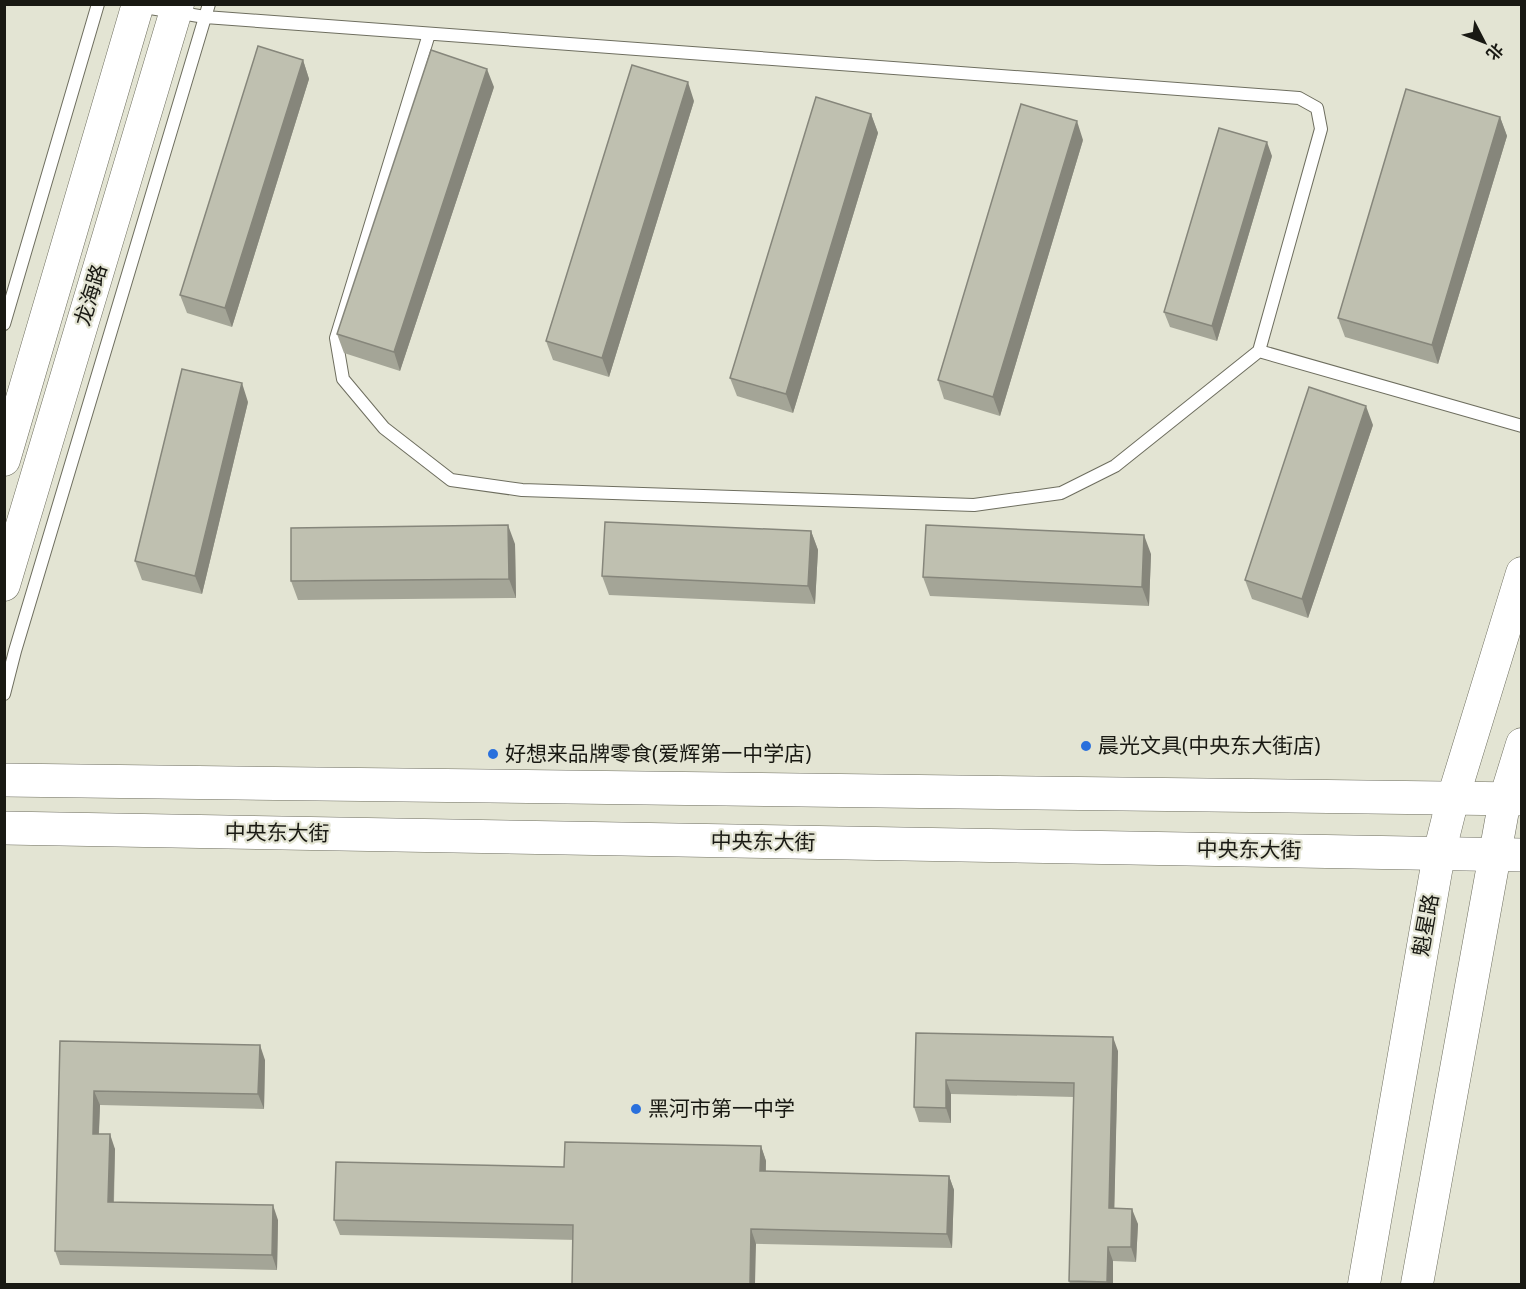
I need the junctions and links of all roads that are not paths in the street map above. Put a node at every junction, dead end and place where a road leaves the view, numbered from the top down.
1 (98, 4) edge
2 (208, 4) edge
3 (137, 5) edge
4 (186, 11) edge
5 (429, 34) junction
6 (4, 324) edge
7 (1258, 351) junction
8 (1521, 426) edge
9 (4, 460) edge
10 (1521, 573) edge
11 (4, 585) edge
12 (4, 694) edge
13 (1521, 744) edge
14 (4, 780) edge
15 (1453, 798) junction
16 (1513, 799) edge
17 (4, 828) edge
18 (1439, 854) junction
19 (1508, 855) edge
20 (1364, 1284) edge
21 (1417, 1284) edge

1 - 6 lane
2 - 4 lane
3 - 4 lane
3 - 9 street, 龙海路
4 - 5 lane
4 - 11 street, 龙海路
4 - 12 lane
5 - 7 lane
5 - 7 lane
7 - 8 lane
10 - 15 street, 魁星路
13 - 16 street
14 - 15 main road
15 - 16 main road
15 - 18 street, 魁星路
16 - 19 street
17 - 18 main road, 中央东大街
18 - 19 main road, 中央东大街
18 - 20 street, 魁星路
19 - 21 street

